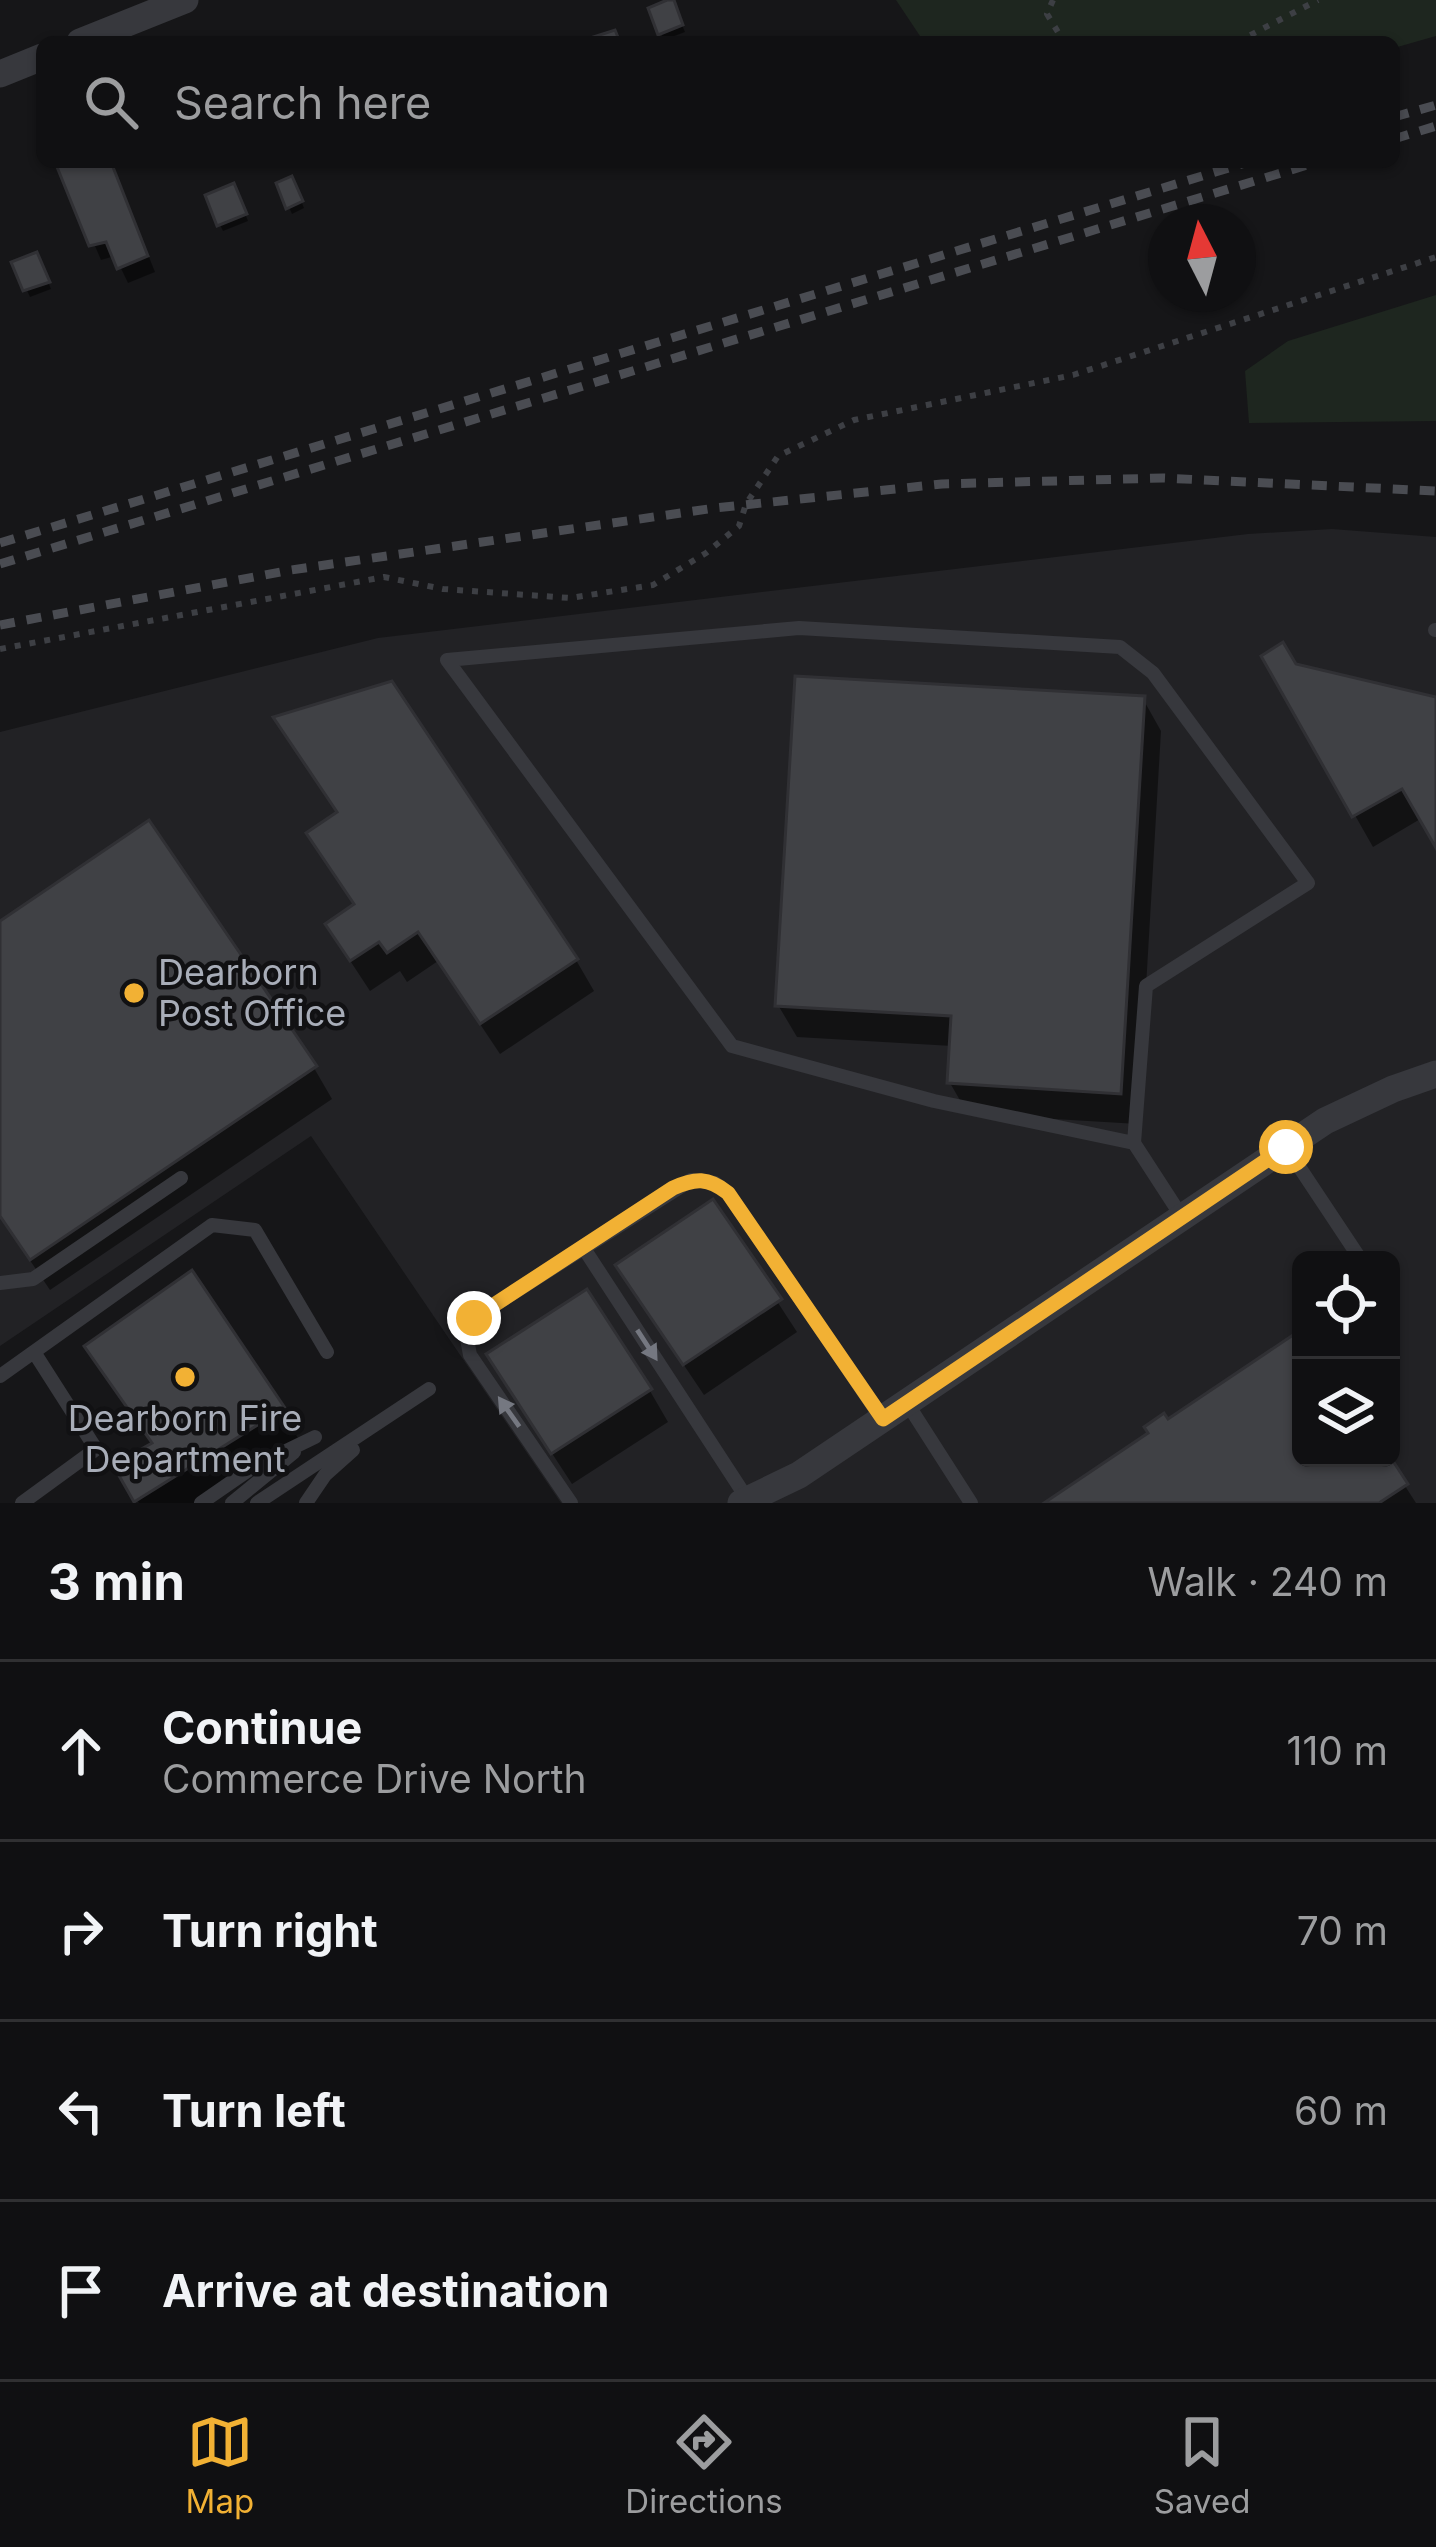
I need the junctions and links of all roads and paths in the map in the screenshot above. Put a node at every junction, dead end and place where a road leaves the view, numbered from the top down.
1 (185, 0) edge
2 (1053, 0) edge
3 (1318, 0) edge
4 (95, 36) edge
5 (1060, 36) edge
6 (1249, 36) edge
7 (36, 59) edge
8 (0, 74) edge
9 (1436, 256) edge
10 (0, 649) edge
11 (1436, 1074) edge
12 (1134, 1143) junction
13 (1286, 1147) junction
14 (182, 1178) dead end
15 (1182, 1217) junction
16 (583, 1247) junction
17 (1354, 1251) edge
18 (0, 1283) edge
19 (34, 1352) junction
20 (327, 1352) dead end
21 (0, 1376) edge
22 (429, 1389) dead end
23 (907, 1402) junction
24 (388, 1418) junction
25 (883, 1419) junction
26 (753, 1502) edge
27 (22, 1503) edge
28 (201, 1503) edge
29 (232, 1503) edge
30 (257, 1503) edge
31 (306, 1503) edge
32 (571, 1503) edge
33 (971, 1503) edge

1 - 4 street
2 - 5 path
3 - 6 path
7 - 8 street
9 - 10 path
11 - 13 street
12 - 12 lane
12 - 15 lane
13 - 15 street
13 - 17 lane
14 - 18 lane
15 - 23 street
16 - 25 lane
16 -> 26 lane
32 -> 16 lane
19 - 20 lane
19 - 21 lane
19 - 27 lane
22 - 24 lane
23 - 25 street
23 - 33 lane
24 - 30 lane
24 - 31 lane
25 - 26 street
28 - 29 lane

